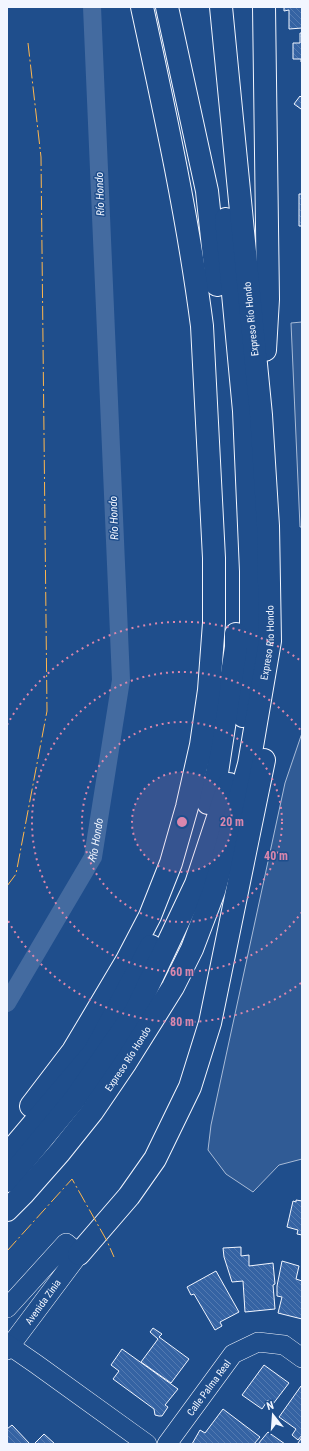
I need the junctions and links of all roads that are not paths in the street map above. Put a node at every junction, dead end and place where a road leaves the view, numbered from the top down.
1 (142, 7) edge
2 (167, 7) edge
3 (208, 7) edge
4 (221, 7) edge
5 (264, 7) edge
6 (261, 415) junction
7 (270, 641) junction
8 (7, 1133) edge
9 (7, 1155) edge
10 (7, 1181) edge
11 (7, 1210) edge
12 (73, 1248) junction
13 (7, 1308) edge
14 (8, 1347) edge
15 (302, 1358) edge
16 (147, 1444) edge
17 (167, 1444) edge

1 - 8 highway
2 - 9 highway
3 - 10 highway
4 - 6 highway, Expreso Río Hondo
5 - 6 highway
6 - 7 highway, Expreso Río Hondo
7 - 11 highway, Expreso Río Hondo
7 - 12 highway
12 - 13 street, Avenida Zinia
12 - 14 street, Avenida Zinia
14 - 16 street
15 - 17 street, Calle Palma Real

